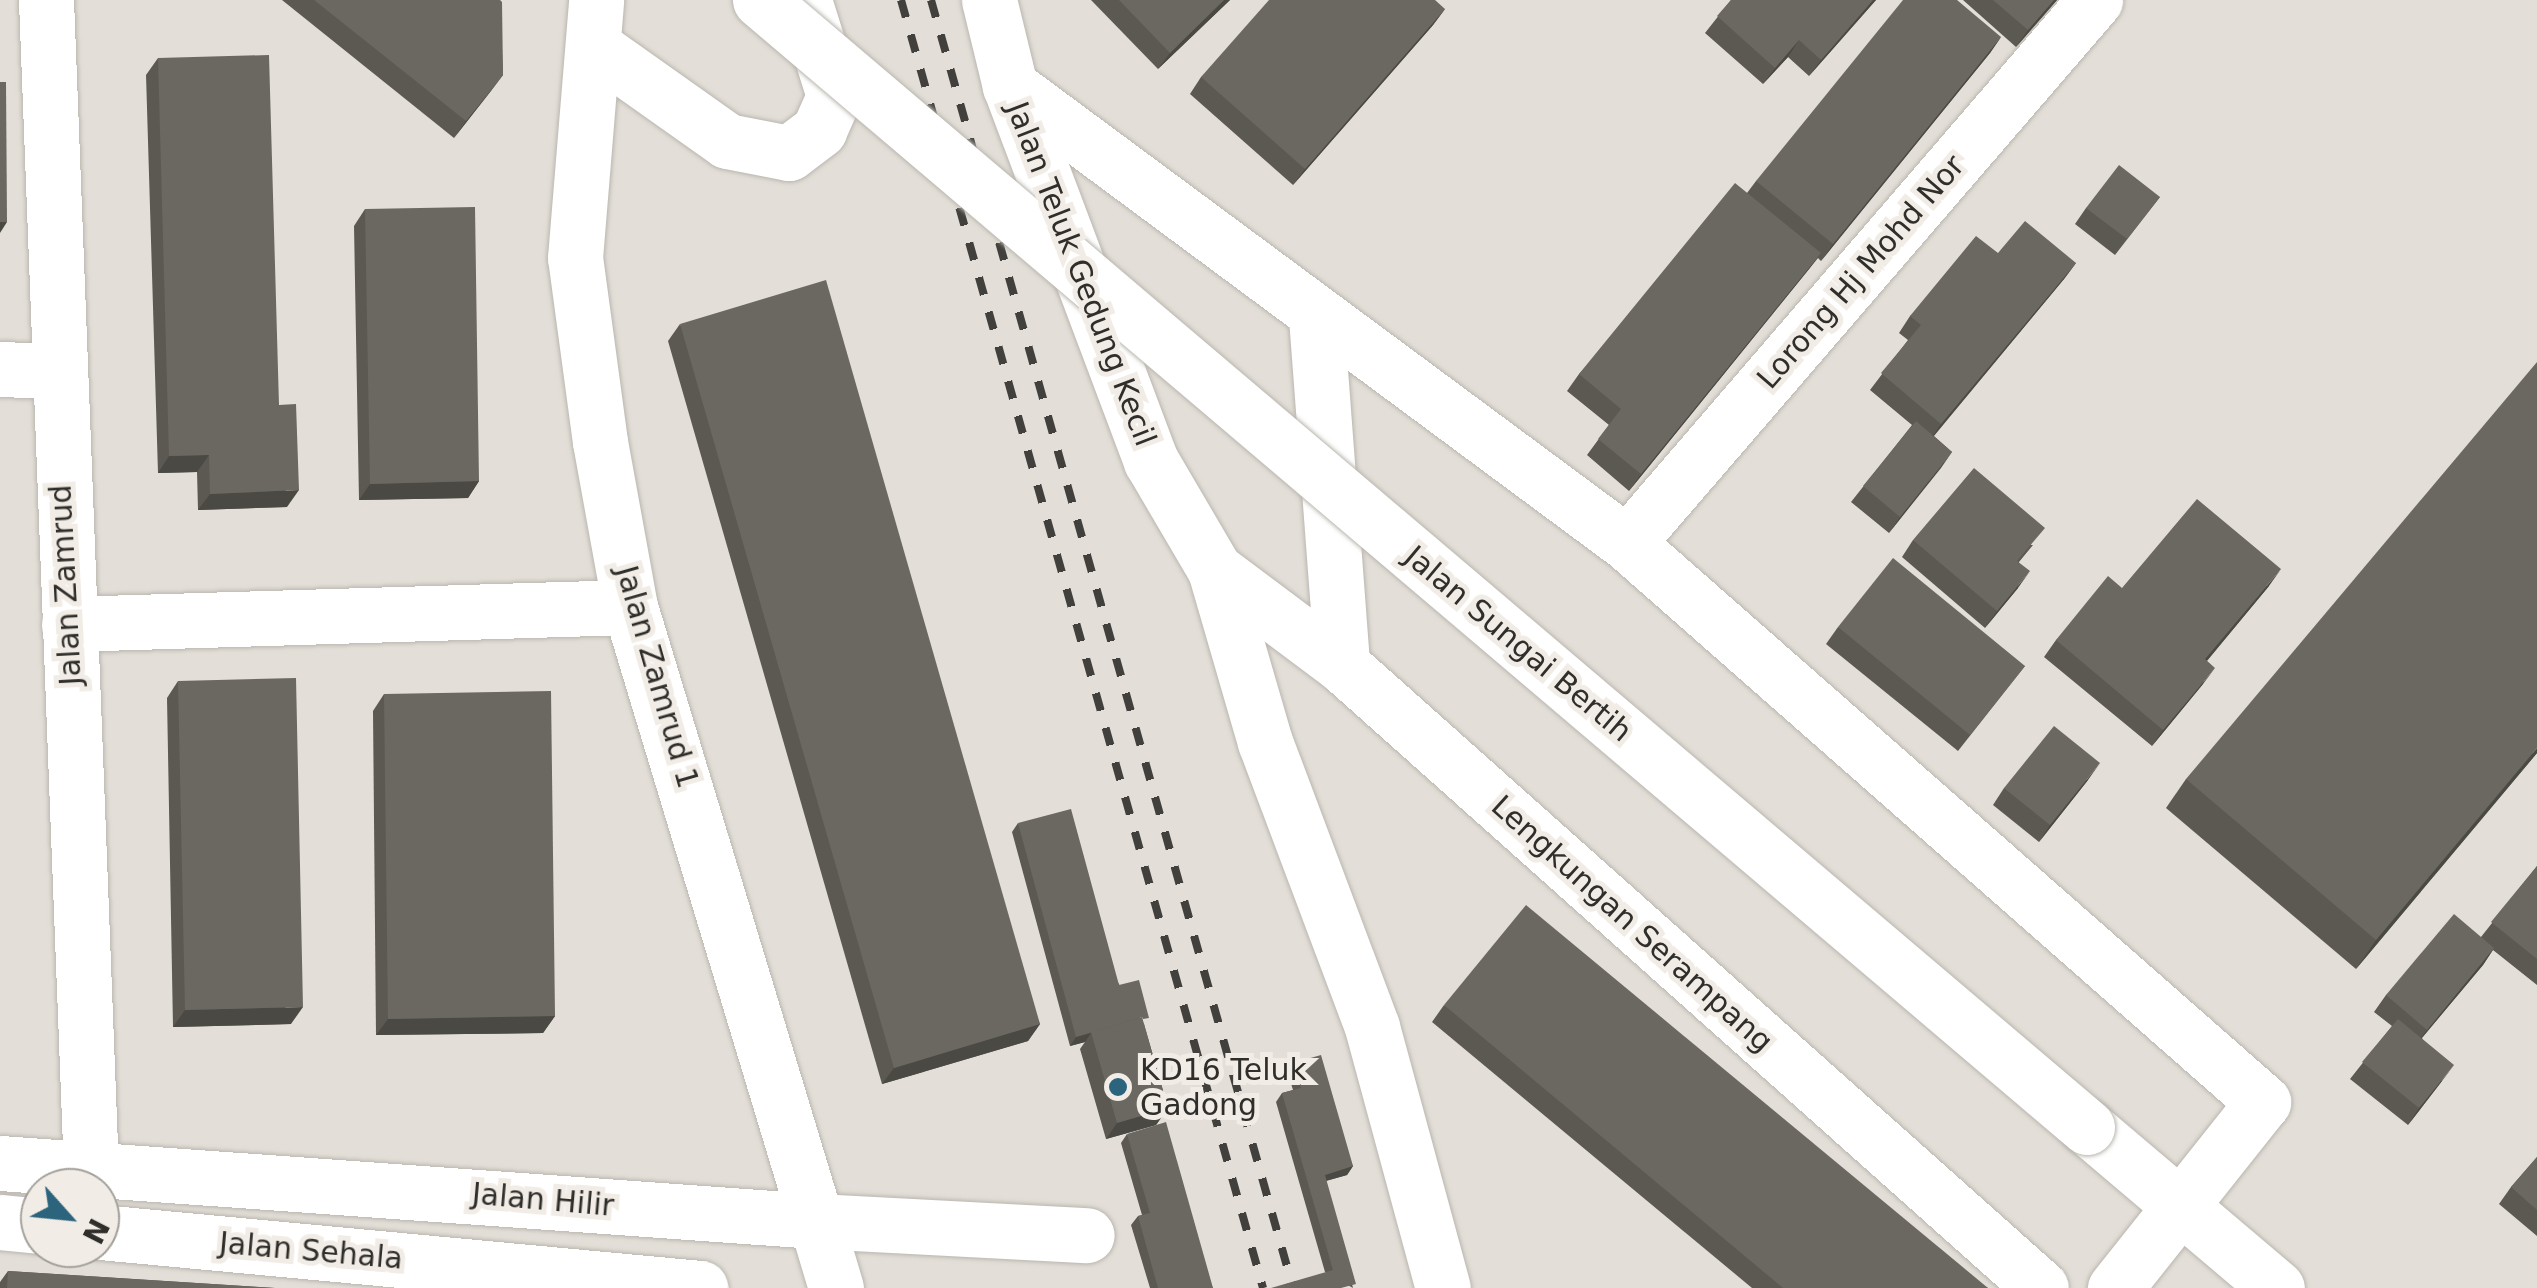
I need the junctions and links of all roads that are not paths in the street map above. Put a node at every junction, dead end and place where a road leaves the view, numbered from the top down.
1 (46, 0) edge
2 (760, 0) edge
3 (804, 0) edge
4 (989, 0) edge
5 (2095, 0) edge
6 (594, 23) edge
7 (1010, 86) junction
8 (1316, 316) junction
9 (0, 369) edge
10 (54, 370) junction
11 (1152, 461) joint
12 (1627, 543) junction
13 (1215, 570) junction
14 (630, 607) junction
15 (69, 624) junction
16 (1342, 665) junction
17 (0, 1163) edge
18 (58, 1168) edge
19 (92, 1168) edge
20 (120, 1173) edge
21 (2182, 1208) junction
22 (816, 1221) junction
23 (120, 1234) edge
24 (1086, 1235) dead end
25 (700, 1288) edge
26 (836, 1288) edge
27 (1443, 1288) edge
28 (2042, 1288) edge
29 (2115, 1288) edge
30 (2276, 1288) edge

1 - 10 street, Jalan Zamrud
2 - 21 street, Jalan Sungai Bertih, bridge
3 - 6 street
4 - 7 street, Jalan Teluk Gedung Kecil
5 - 12 street, Lorong Hj Mohd Nor
6 - 14 street, Jalan Zamrud 1
7 - 8 street
7 - 11 street, Jalan Teluk Gedung Kecil
8 - 12 street
8 - 16 street
9 - 10 street
10 - 15 street, Jalan Zamrud
11 - 13 street, Lengkungan Serampang
12 - 21 street
13 - 16 street, Lengkungan Serampang
13 - 27 street, Lengkungan Serampang
14 - 15 street
14 - 22 street, Jalan Zamrud 1
15 - 19 street, Jalan Zamrud
16 - 28 street, Lengkungan Serampang
17 - 18 street, Jalan Hilir
20 - 22 street, Jalan Hilir
21 - 29 street
21 - 30 street, Jalan Sungai Bertih
22 - 24 street, Jalan Hilir
22 - 26 street, Jalan Zamrud 1
23 - 25 street, Jalan Sehala

